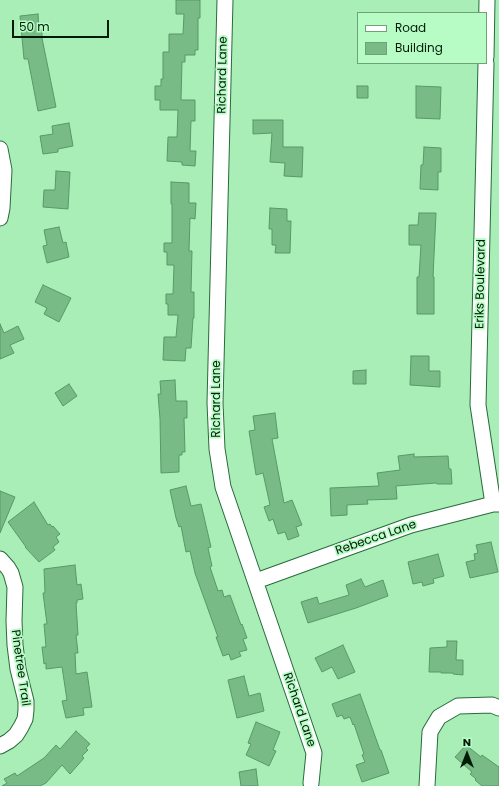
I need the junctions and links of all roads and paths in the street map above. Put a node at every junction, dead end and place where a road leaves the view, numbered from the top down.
1 (225, 0) edge
2 (487, 0) edge
3 (487, 12) edge
4 (486, 64) edge
5 (0, 149) edge
6 (0, 218) edge
7 (496, 504) edge
8 (0, 559) edge
9 (256, 581) junction
10 (499, 708) edge
11 (0, 746) edge
12 (311, 783) dead end
13 (427, 786) edge

1 - 9 street, Richard Lane
2 - 3 street
4 - 7 street, Eriks Boulevard
5 - 6 street
7 - 9 street, Rebecca Lane
8 - 11 street, Pinetree Trail
9 - 12 street, Richard Lane
10 - 13 street

